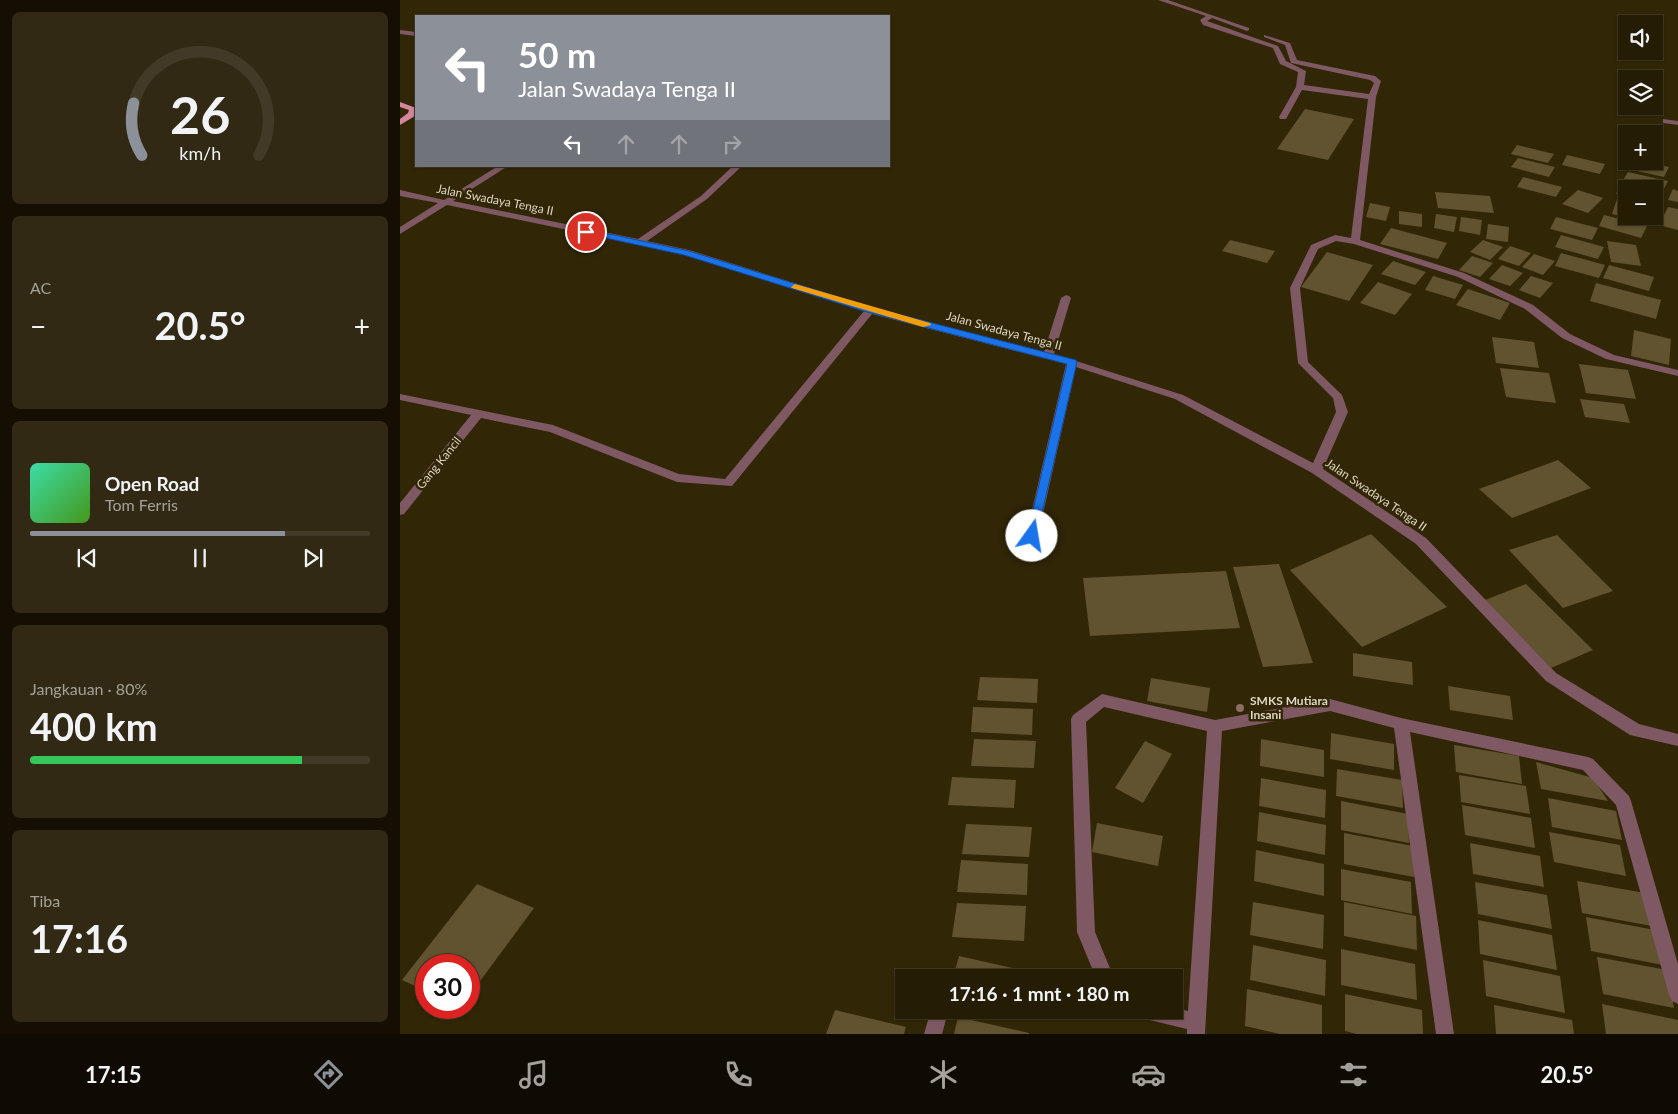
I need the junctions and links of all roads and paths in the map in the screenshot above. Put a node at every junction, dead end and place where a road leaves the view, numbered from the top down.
1 (1161, 0) edge
2 (1212, 16) junction
3 (400, 32) edge
4 (415, 34) edge
5 (1300, 87) junction
6 (1372, 97) junction
7 (400, 104) edge
8 (1283, 117) dead end
9 (1666, 120) dead end
10 (400, 123) edge
11 (1678, 123) edge
12 (502, 167) edge
13 (737, 167) edge
14 (400, 193) edge
15 (444, 204) junction
16 (400, 232) edge
17 (640, 242) junction
18 (1355, 242) junction
19 (1066, 298) dead end
20 (870, 310) junction
21 (1048, 357) junction
22 (1072, 362) junction
23 (1678, 373) edge
24 (400, 396) edge
25 (478, 414) junction
26 (1316, 470) junction
27 (400, 512) edge
28 (1032, 536) dead end
29 (1401, 724) junction
30 (1215, 726) junction
31 (1678, 740) edge
32 (1101, 969) edge
33 (1678, 995) edge
34 (1168, 1019) edge
35 (1196, 1028) edge
36 (1445, 1034) edge

1 - 2 street
2 - 5 street
2 - 6 street
3 - 4 street
5 - 6 street
5 - 8 street
6 - 18 street
7 - 10 main road
9 - 11 street
12 - 15 street
13 - 17 street
14 - 15 street, Jalan Swadaya Tenga II
15 - 16 street
15 - 17 street, Jalan Swadaya Tenga II
17 - 20 street, Jalan Swadaya Tenga II
18 - 23 street
18 - 26 street
19 - 21 street
20 - 21 street, Jalan Swadaya Tenga II
20 - 25 street
21 - 22 street, Jalan Swadaya Tenga II
22 - 26 street, Jalan Swadaya Tenga II
22 - 28 street
24 - 25 street
25 - 27 street, Gang Kancil
26 - 31 street, Jalan Swadaya Tenga II
29 - 30 street
29 - 33 street
29 - 36 street
30 - 32 street
30 - 35 street
34 - 35 street

